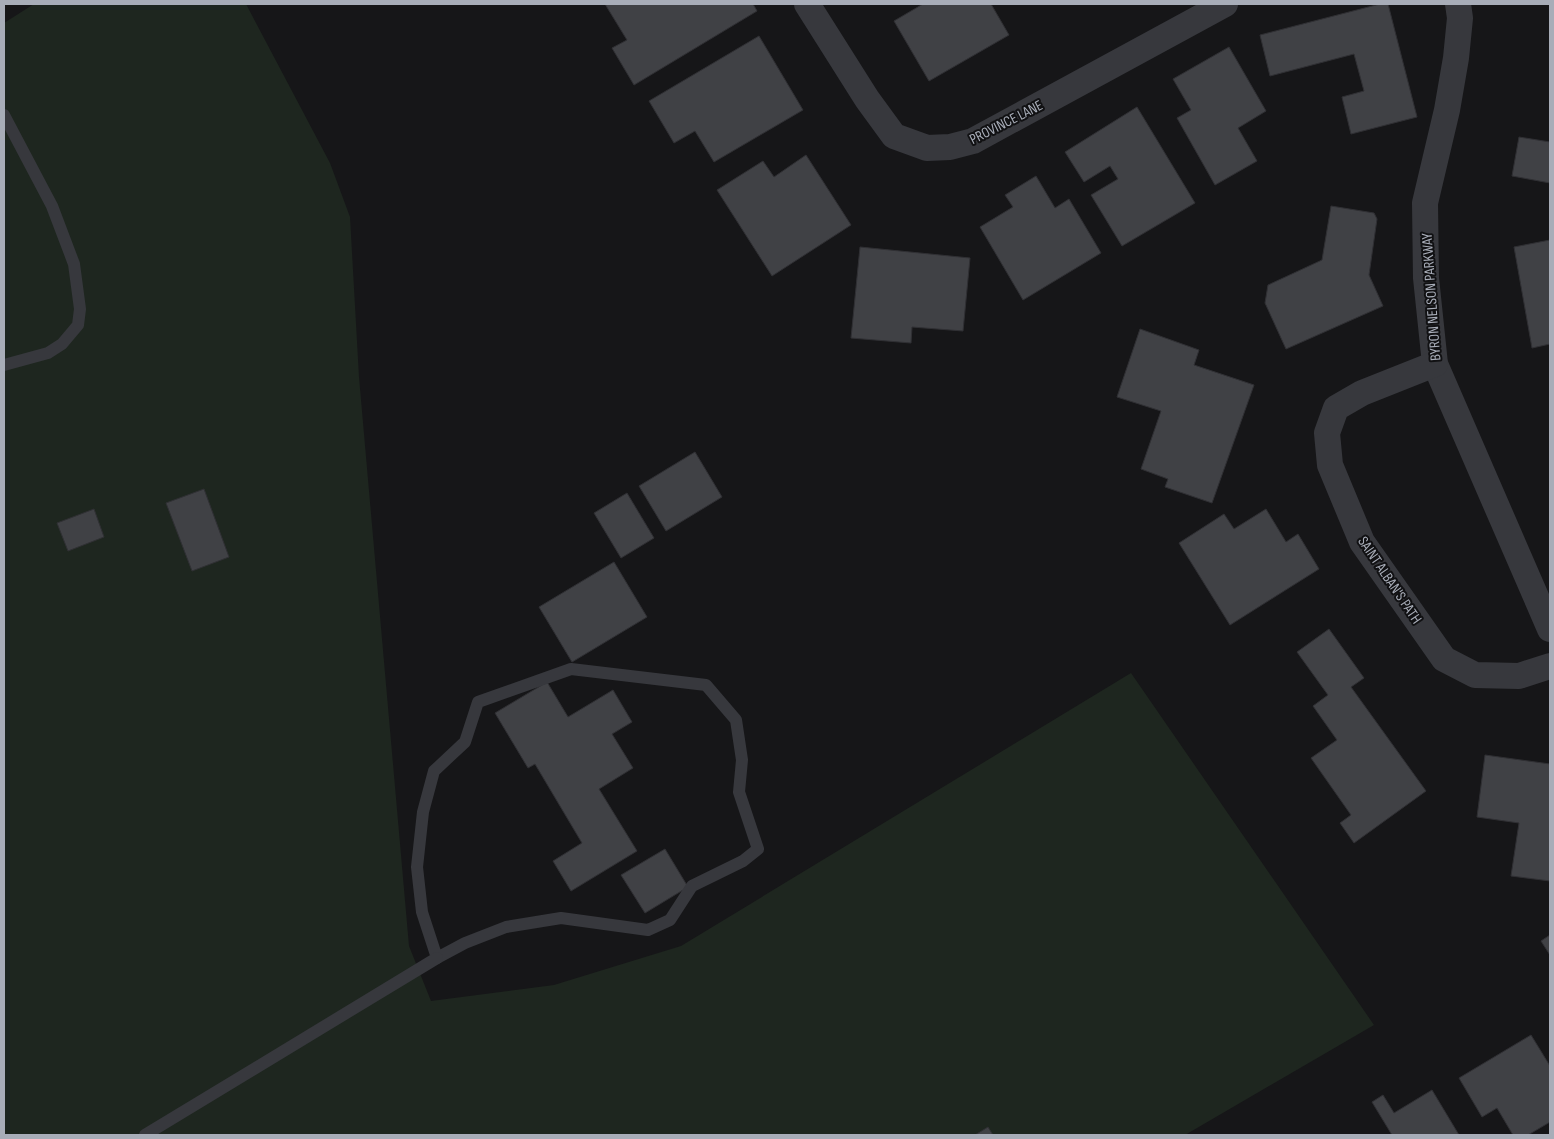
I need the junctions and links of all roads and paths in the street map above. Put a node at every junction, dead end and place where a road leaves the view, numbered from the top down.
1 (807, 4) edge
2 (1225, 4) edge
3 (1458, 4) edge
4 (4, 115) edge
5 (1434, 364) junction
6 (4, 365) edge
7 (1550, 629) edge
8 (1550, 666) edge
9 (437, 958) junction
10 (145, 1135) edge

1 - 2 street, PROVINCE LANE
3 - 5 street, BYRON NELSON PARKWAY
4 - 6 lane
5 - 7 street, BYRON NELSON PARKWAY
5 - 8 street, SAINT ALBAN'S PATH
9 - 9 lane
9 - 10 lane

